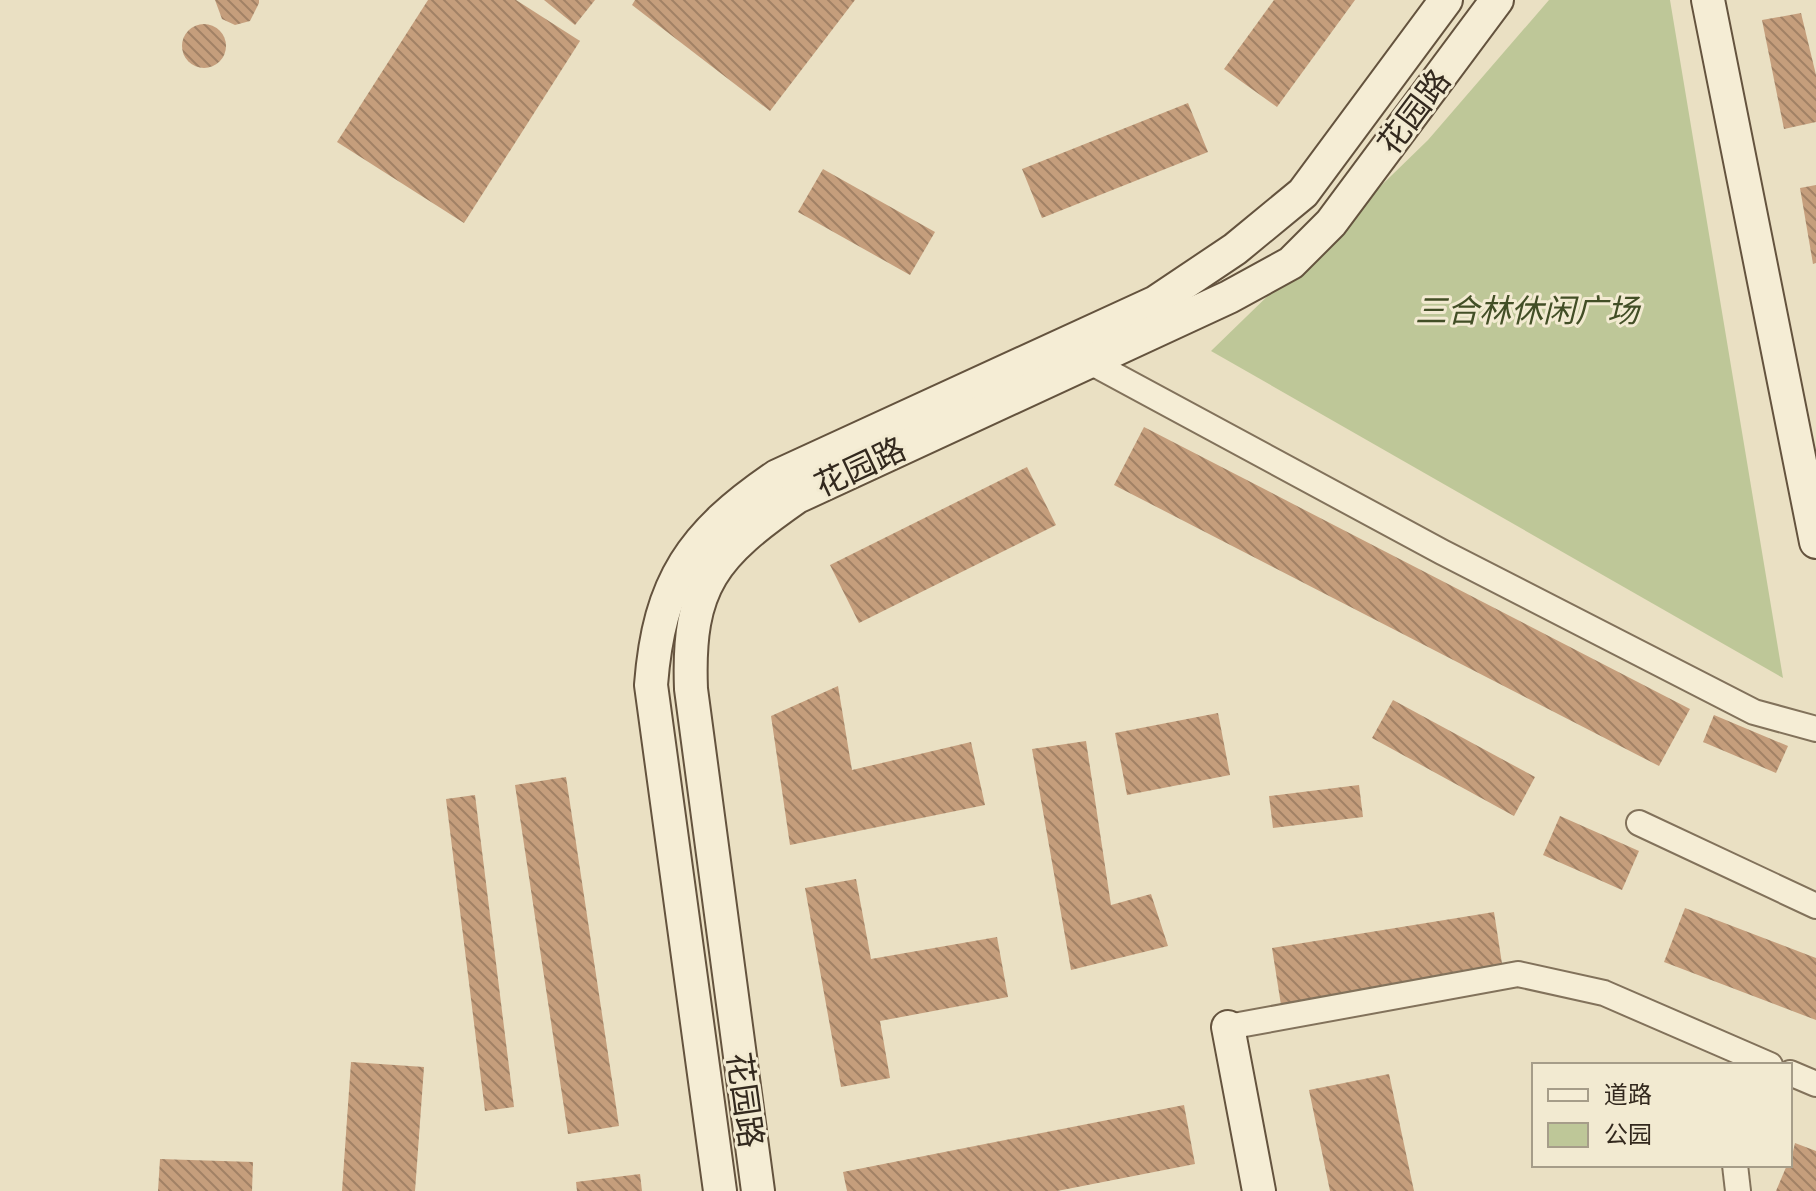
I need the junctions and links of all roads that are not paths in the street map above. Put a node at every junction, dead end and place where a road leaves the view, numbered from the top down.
1 (1446, 0) edge
2 (1497, 0) edge
3 (1708, 0) edge
4 (1061, 346) junction
5 (1090, 362) junction
6 (1816, 542) edge
7 (1816, 729) edge
8 (1639, 823) dead end
9 (1816, 906) edge
10 (1228, 1027) joint
11 (1719, 1054) edge
12 (1761, 1063) edge
13 (1792, 1074) edge
14 (1816, 1084) edge
15 (1735, 1167) edge
16 (720, 1191) edge
17 (758, 1191) edge
18 (1259, 1191) edge
19 (1738, 1191) edge

1 - 4 main road, 花园路
2 - 5 main road, 花园路
3 - 6 main road
4 - 5 street
4 - 16 main road, 花园路
5 - 7 street
5 - 17 main road, 花园路
8 - 9 street
10 - 11 street
10 - 18 main road
11 - 12 street
13 - 14 street
15 - 19 street

